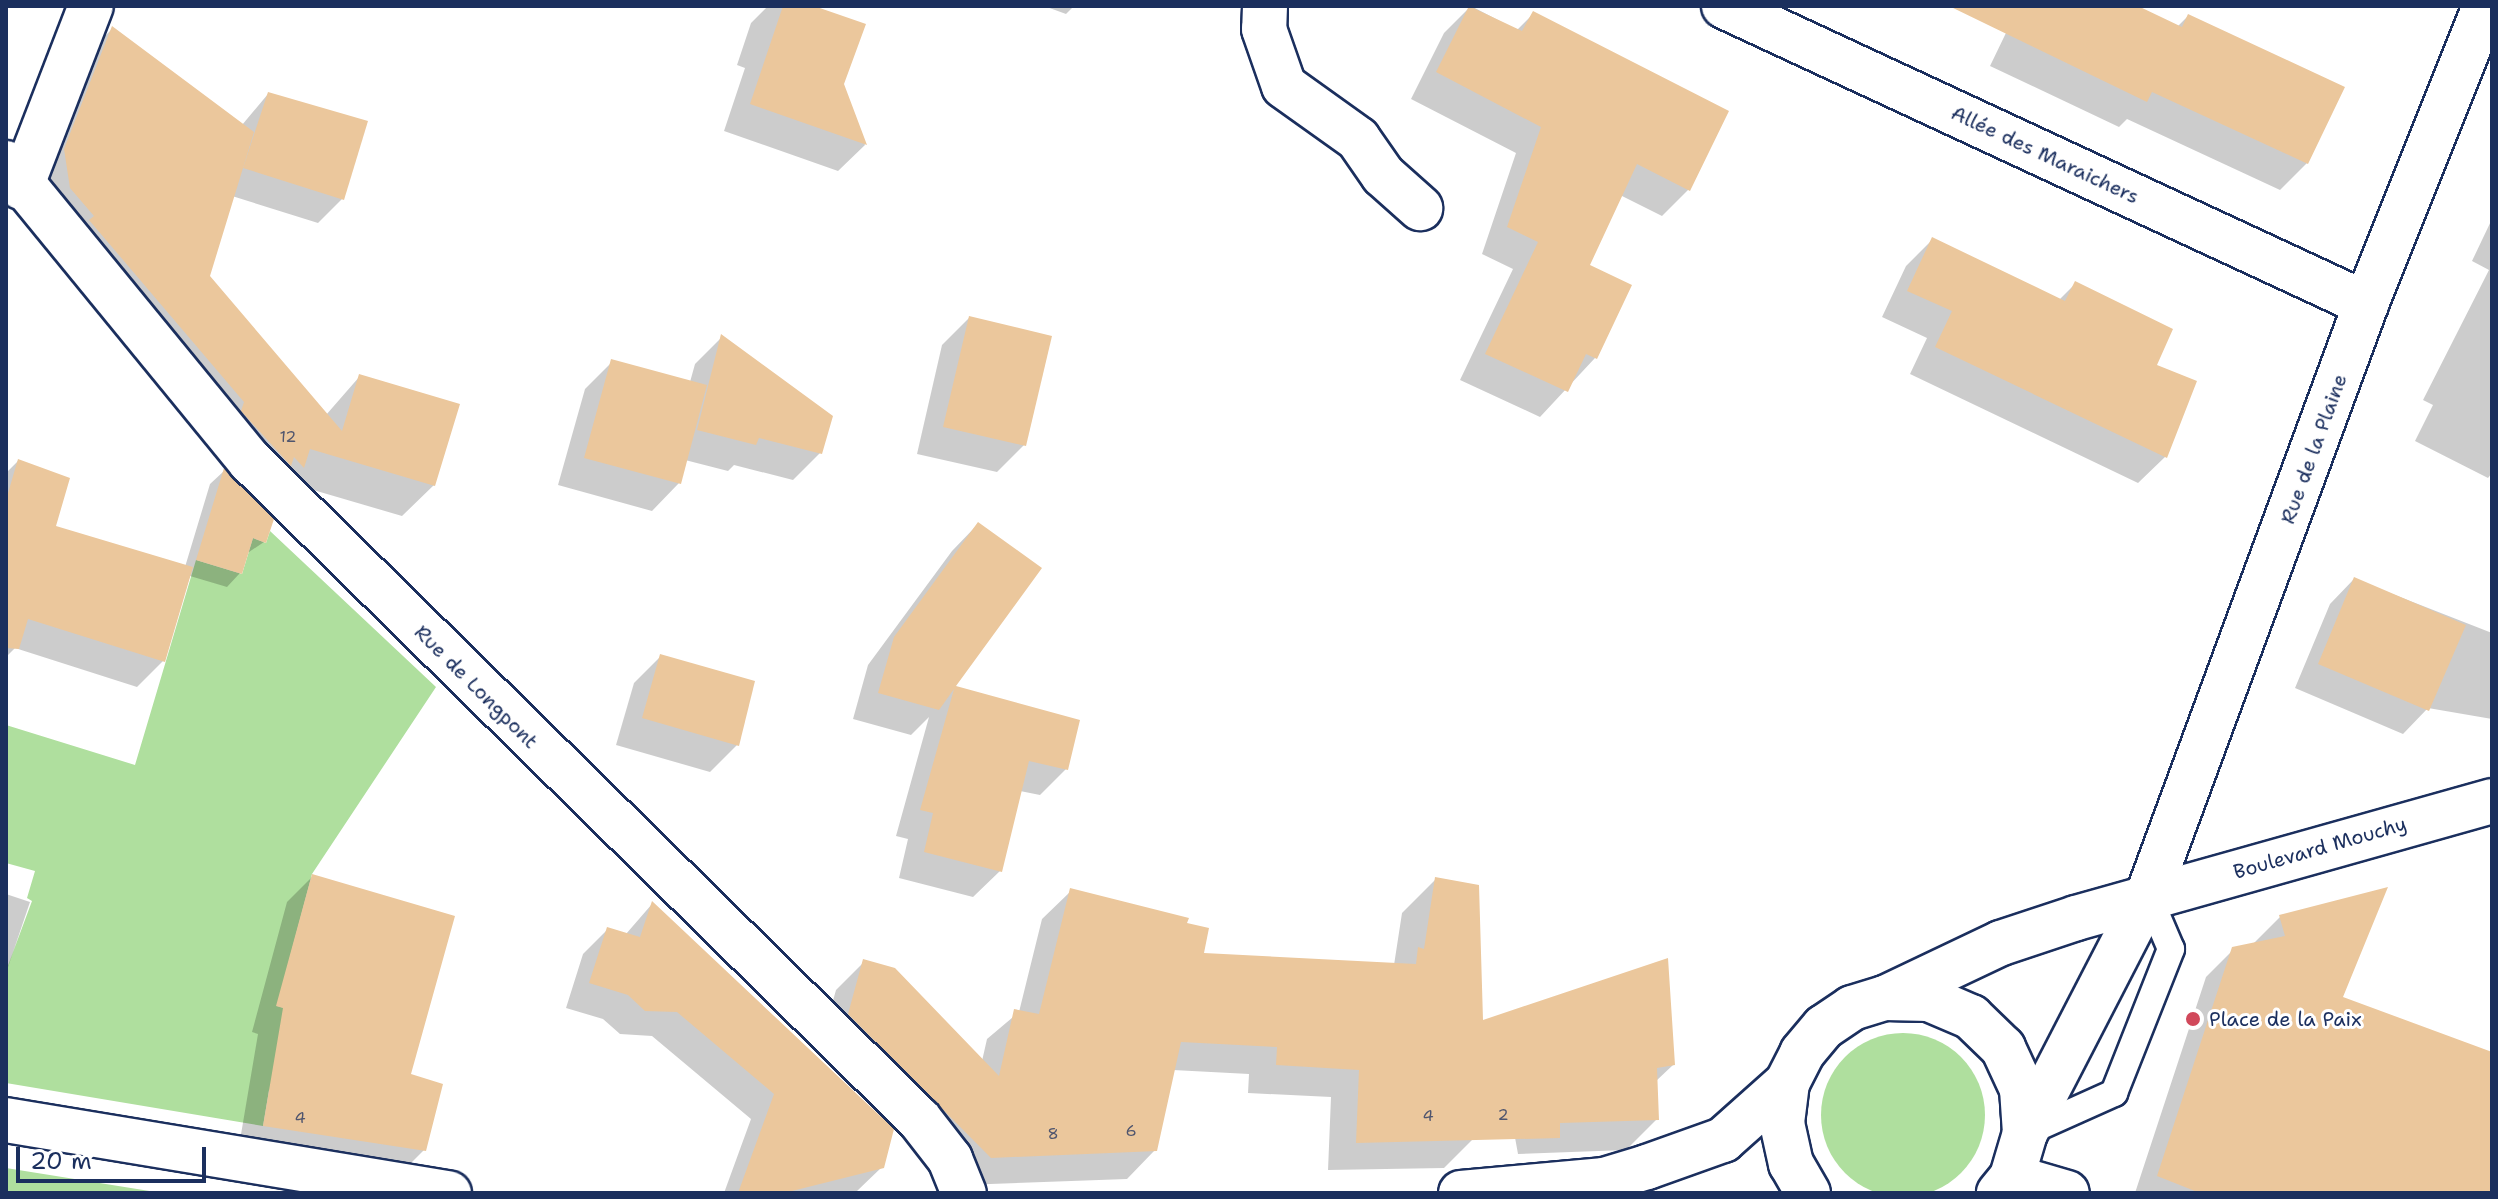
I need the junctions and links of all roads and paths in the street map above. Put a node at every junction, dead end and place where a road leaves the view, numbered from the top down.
1 (91, 6) edge
2 (1265, 6) edge
3 (1724, 6) edge
4 (2485, 6) edge
5 (14, 175) edge
6 (1420, 208) dead end
7 (2366, 304) junction
8 (2492, 801) edge
9 (2148, 895) junction
10 (1885, 998) junction
11 (1787, 1083) junction
12 (6, 1120) edge
13 (2025, 1133) junction
14 (2006, 1185) edge
15 (1520, 1191) edge
16 (449, 1193) edge
17 (964, 1193) edge
18 (1461, 1193) edge
19 (1569, 1193) edge
20 (1808, 1193) edge
21 (2067, 1193) edge

1 - 5 street
2 - 6 street
3 - 7 street, Allée des Maraichers
4 - 7 street, Rue de la Plaine
5 - 17 street, Rue de Longpont
7 - 9 street, Rue de la Plaine
8 - 9 street, Boulevard Mouchy
9 - 10 street, Boulevard Mouchy
9 - 13 street
9 - 13 lane
10 - 11 street
10 - 13 street
11 - 15 street
11 - 20 street
12 - 16 street
13 - 14 street
14 - 21 street
15 - 18 street
15 - 19 street

